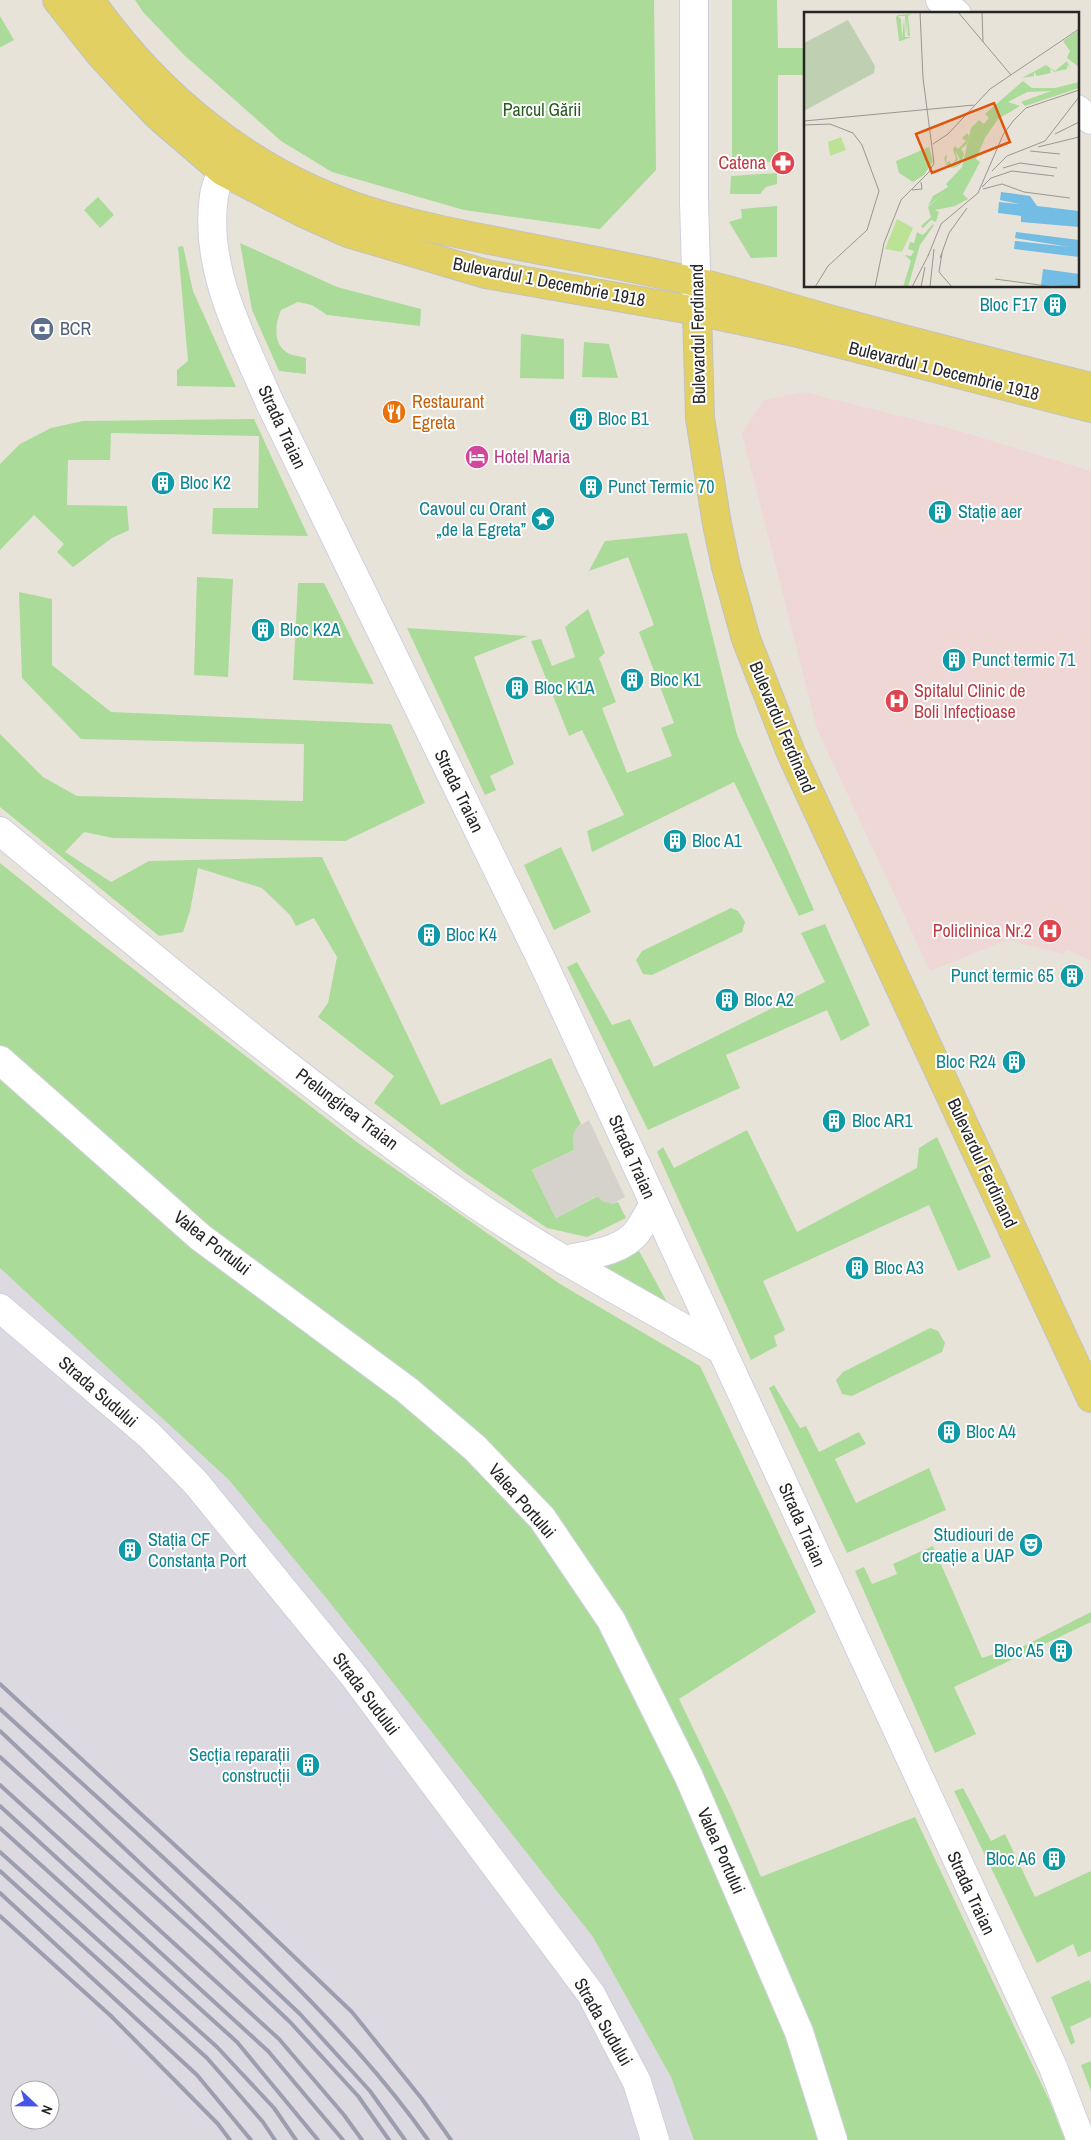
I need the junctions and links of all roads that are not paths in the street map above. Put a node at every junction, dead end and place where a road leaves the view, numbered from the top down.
1 (57, 0) edge
2 (90, 0) edge
3 (694, 0) edge
4 (940, 0) edge
5 (955, 12) edge
6 (1078, 110) edge
7 (1091, 120) edge
8 (222, 171) junction
9 (697, 282) junction
10 (697, 311) junction
11 (1091, 387) edge
12 (1091, 408) edge
13 (0, 831) edge
14 (0, 1060) edge
15 (653, 1205) junction
16 (564, 1260) junction
17 (0, 1308) edge
18 (720, 1349) junction
19 (1091, 1398) edge
20 (655, 2140) edge
21 (833, 2140) edge
22 (1081, 2140) edge

1 - 8 main road, Bulevardul 1 Decembrie 1918
2 - 9 main road, Bulevardul 1 Decembrie 1918
3 - 9 street, Bulevardul Ferdinand
4 - 5 street
6 - 7 street
8 - 10 main road, Bulevardul 1 Decembrie 1918
8 - 15 street, Strada Traian
9 - 10 street, Bulevardul Ferdinand
9 - 11 main road, Bulevardul 1 Decembrie 1918
10 - 12 main road, Bulevardul 1 Decembrie 1918
10 - 19 main road, Bulevardul Ferdinand
13 - 16 street, Prelungirea Traian
14 - 21 street, Valea Portului
15 - 16 street
15 - 18 street, Strada Traian
16 - 18 street, Prelungirea Traian
17 - 20 street, Strada Sudului
18 - 22 street, Strada Traian

